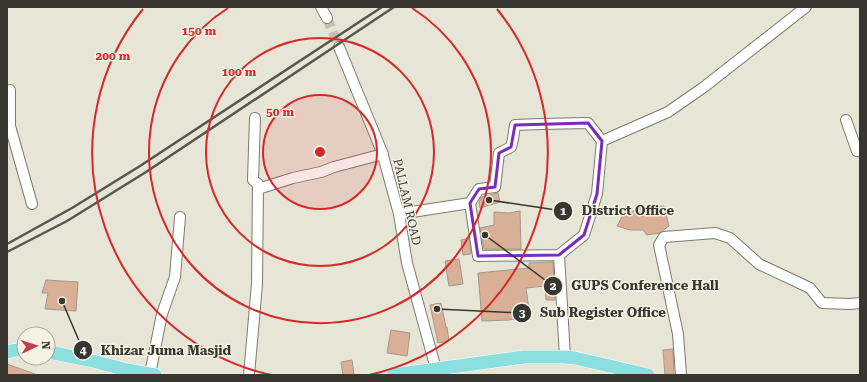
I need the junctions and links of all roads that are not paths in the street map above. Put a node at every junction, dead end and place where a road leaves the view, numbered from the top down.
1 (321, 7) edge
2 (806, 7) edge
3 (327, 18) tunnel mouth
4 (339, 47) tunnel mouth
5 (10, 90) dead end
6 (255, 118) dead end
7 (846, 120) dead end
8 (9, 127) edge
9 (602, 141) junction
10 (860, 151) edge
11 (383, 154) junction
12 (258, 189) junction
13 (470, 203) junction
14 (32, 204) dead end
15 (398, 214) junction
16 (180, 217) dead end
17 (559, 255) junction
18 (860, 303) edge
19 (56, 354) edge
20 (565, 357) junction
21 (604, 370) edge
22 (436, 372) edge
23 (152, 375) edge
24 (249, 375) edge
25 (393, 375) edge
26 (648, 375) edge
27 (681, 375) edge

1 - 3 street
2 - 9 street
4 - 11 street, PALLAM ROAD
5 - 8 street
6 - 12 street
7 - 10 street
8 - 14 street
9 - 13 street
9 - 17 street
11 - 12 street
11 - 15 street, PALLAM ROAD
12 - 24 street
13 - 15 street
13 - 17 street
15 - 22 street, PALLAM ROAD
16 - 23 street
17 - 20 street
18 - 27 street
19 - 23 main road
20 - 21 main road
20 - 22 main road
21 - 26 main road
22 - 25 main road

